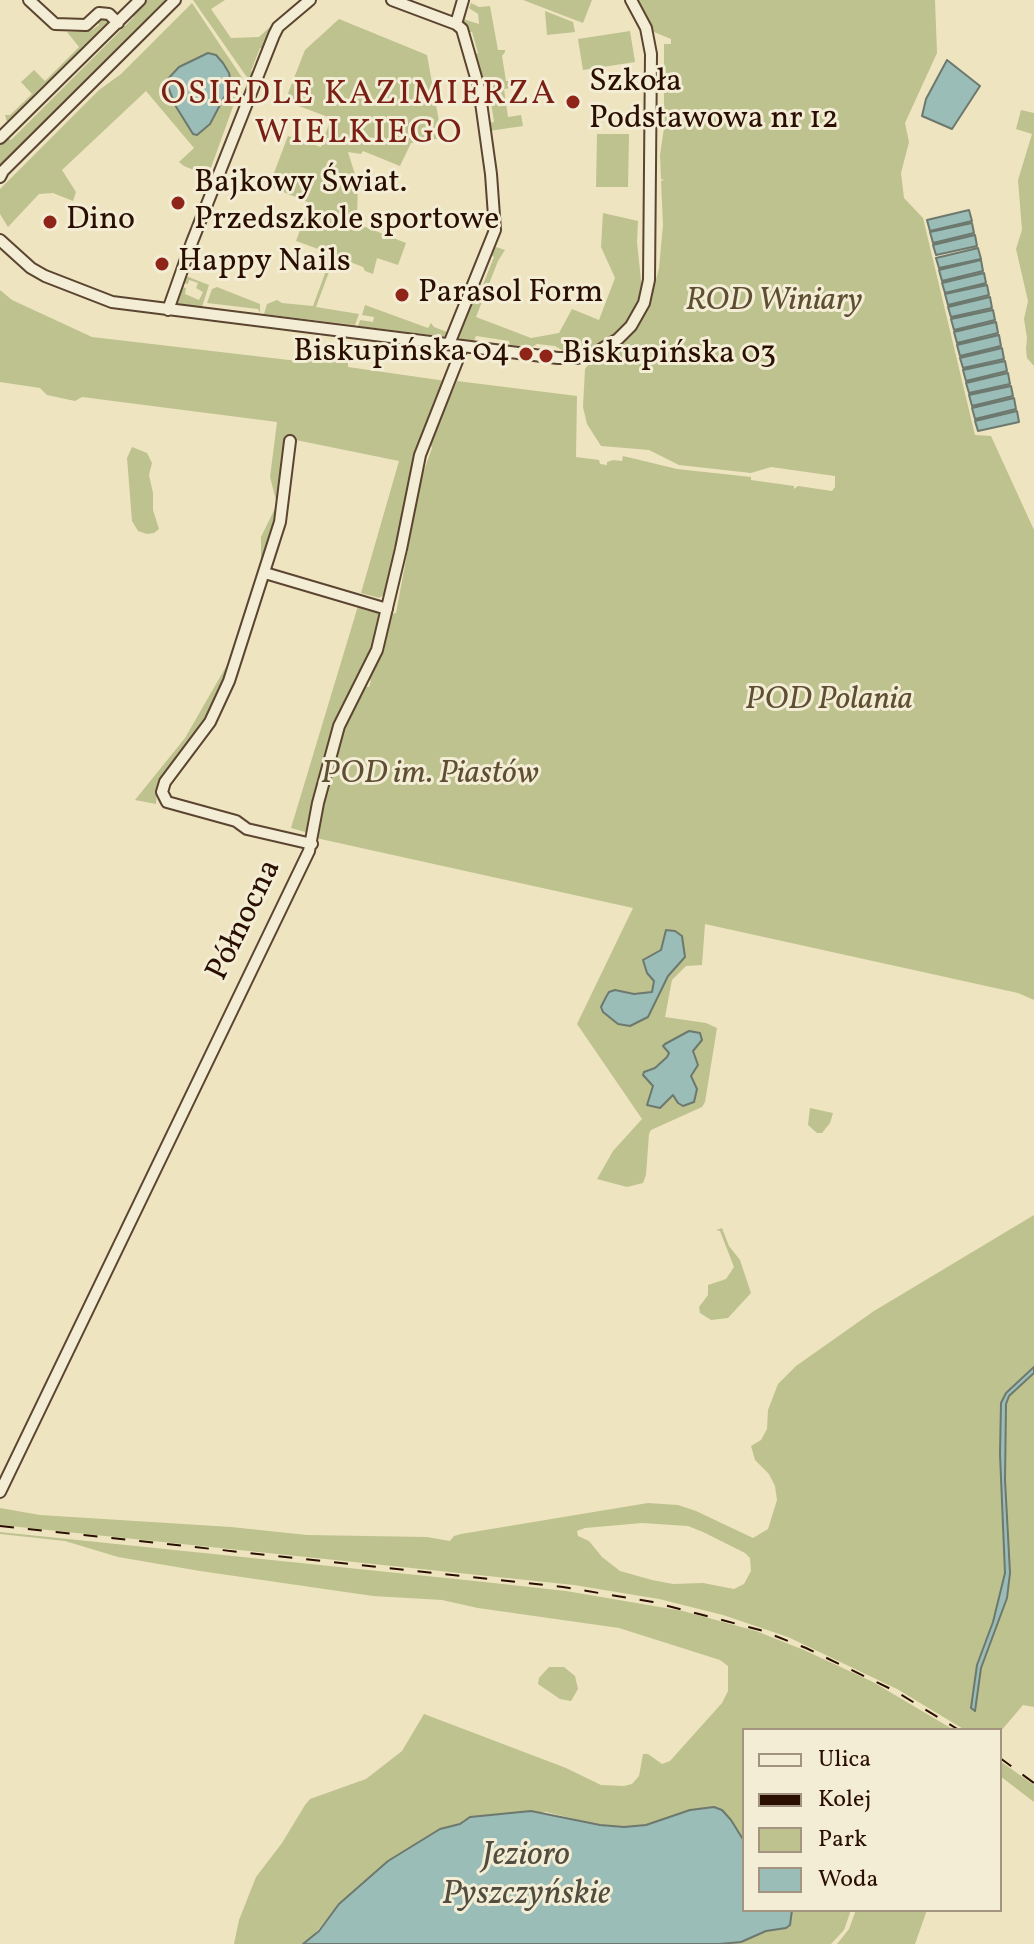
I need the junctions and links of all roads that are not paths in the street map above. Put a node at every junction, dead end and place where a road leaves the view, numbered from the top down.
1 (29, 0) edge
2 (140, 0) edge
3 (175, 0) edge
4 (310, 0) edge
5 (392, 0) edge
6 (463, 0) edge
7 (631, 0) edge
8 (118, 23) junction
9 (456, 24) junction
10 (0, 138) edge
11 (1, 173) edge
12 (2, 240) edge
13 (168, 310) junction
14 (449, 344) junction
15 (463, 346) junction
16 (290, 441) dead end
17 (265, 573) junction
18 (387, 609) junction
19 (312, 844) junction
20 (0, 1492) edge

1 - 8 street
2 - 8 street
3 - 11 street
4 - 13 street
5 - 9 street
6 - 9 street
7 - 15 street
8 - 10 street
9 - 14 street
12 - 13 street
13 - 14 street
14 - 15 street
15 - 18 street, Północna
16 - 17 street
17 - 18 street
17 - 19 street
18 - 19 street, Północna
19 - 20 street, Północna

